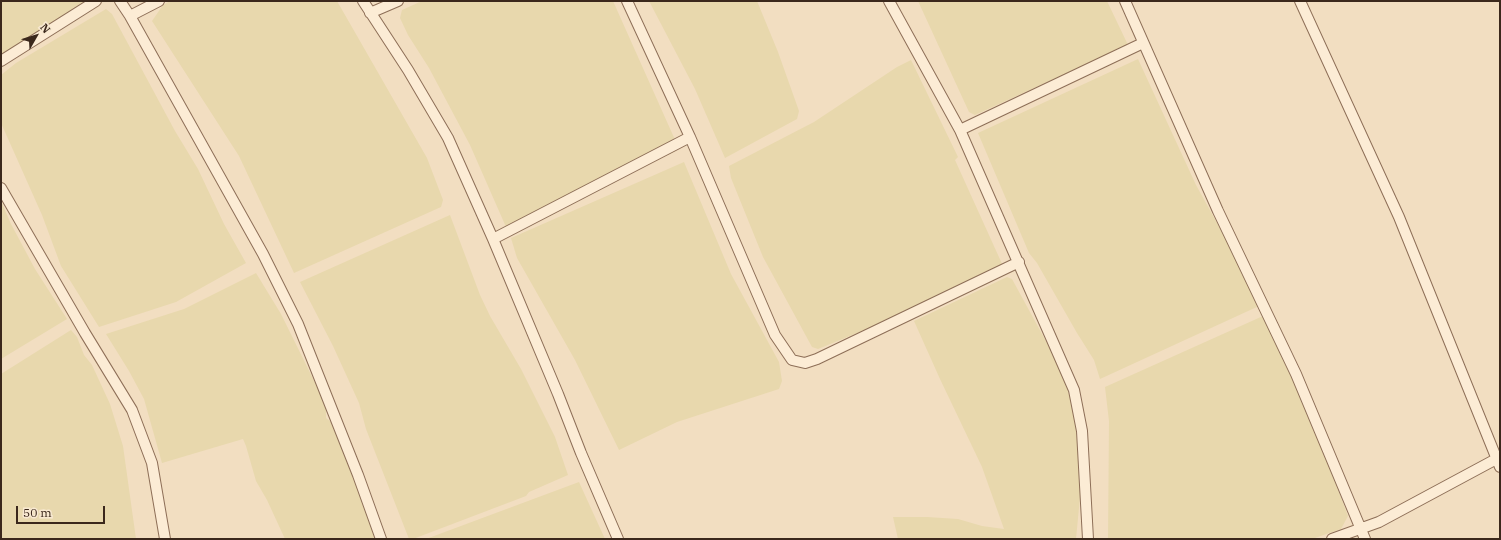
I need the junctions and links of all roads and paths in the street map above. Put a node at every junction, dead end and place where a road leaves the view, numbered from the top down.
1 (96, 1) edge
2 (120, 1) edge
3 (159, 1) edge
4 (363, 1) edge
5 (398, 1) edge
6 (627, 1) edge
7 (889, 1) edge
8 (1125, 1) edge
9 (1300, 1) edge
10 (370, 13) junction
11 (130, 16) junction
12 (1143, 43) junction
13 (1, 61) edge
14 (960, 130) junction
15 (690, 137) junction
16 (1, 188) edge
17 (493, 238) junction
18 (1019, 262) junction
19 (1499, 461) edge
20 (1361, 529) junction
21 (165, 539) edge
22 (381, 539) edge
23 (618, 539) edge
24 (1088, 539) edge
25 (1332, 539) edge
26 (1365, 539) edge

1 - 13 street
2 - 11 street
3 - 11 street
4 - 10 street
5 - 10 street
6 - 15 street
7 - 14 street
8 - 12 street
9 - 19 street
10 - 17 street
11 - 22 street
12 - 14 street
12 - 20 street
14 - 18 street
15 - 17 street
15 - 18 street
16 - 21 street
17 - 23 street
18 - 24 street
19 - 20 street
20 - 25 street
20 - 26 street

